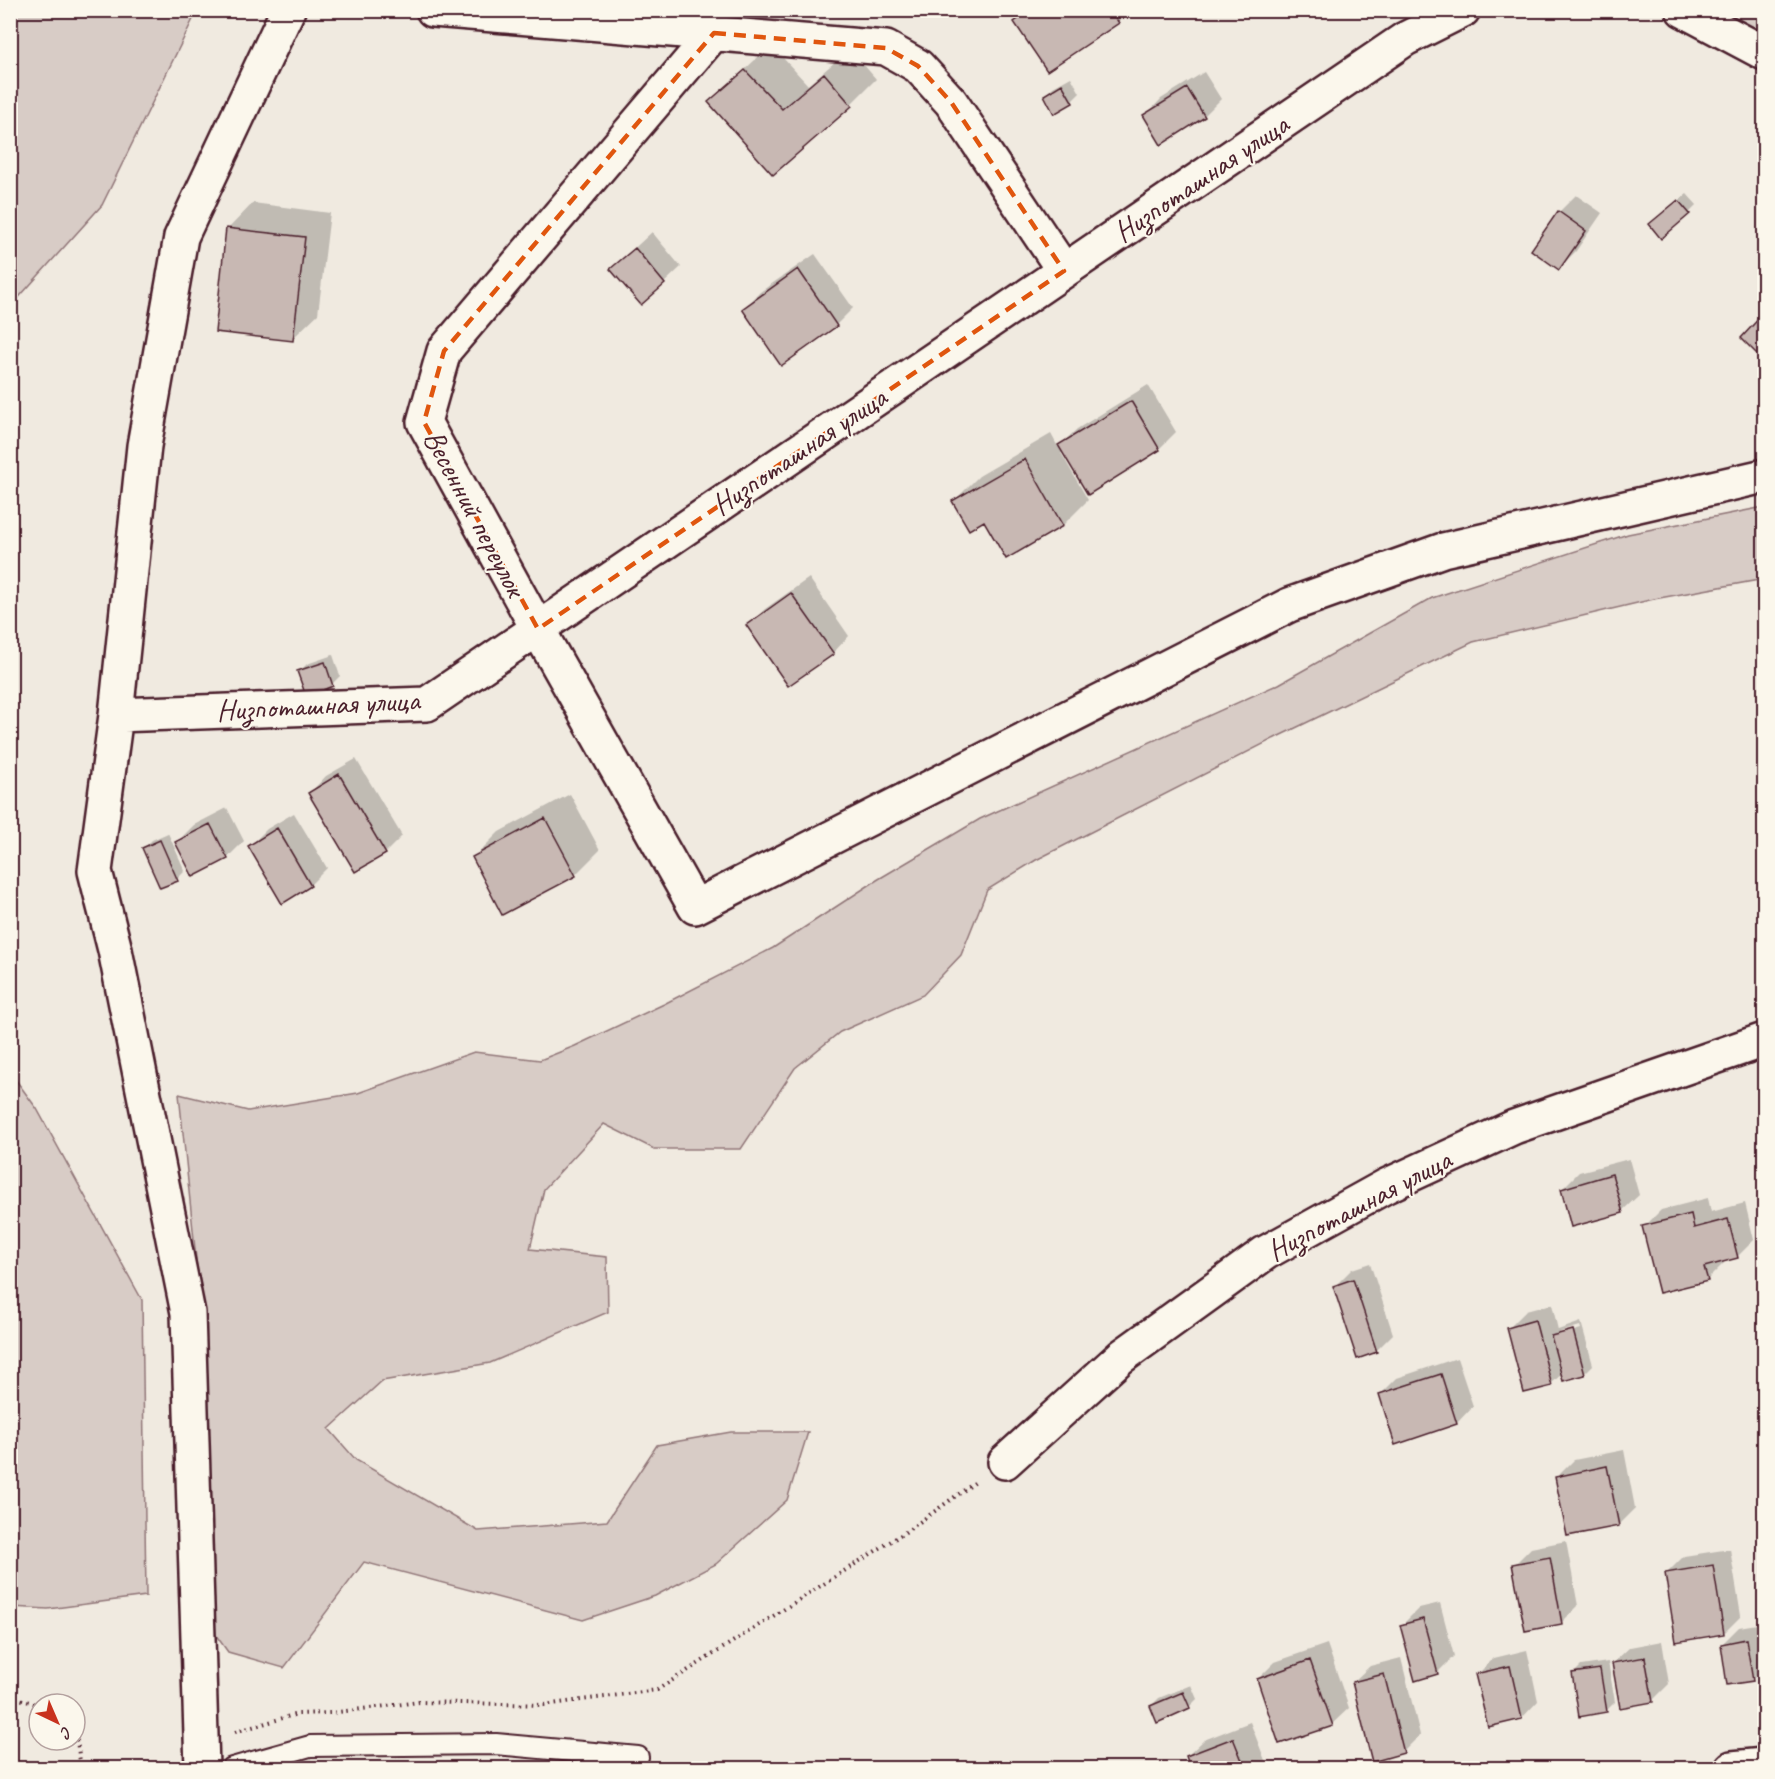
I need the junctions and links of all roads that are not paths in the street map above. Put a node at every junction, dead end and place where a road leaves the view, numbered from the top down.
1 (288, 10) edge
2 (433, 10) edge
3 (1463, 10) edge
4 (1683, 10) edge
5 (1406, 25) edge
6 (714, 33) junction
7 (1764, 53) edge
8 (1064, 271) junction
9 (1764, 476) edge
10 (538, 629) junction
11 (116, 715) junction
12 (1764, 1040) edge
13 (1005, 1462) road end
14 (201, 1755) edge
15 (638, 1757) dead end
16 (1764, 1765) edge
17 (232, 1768) edge
18 (1732, 1768) edge

1 - 11 street
2 - 6 street
3 - 5 street, Низпоташная улица
4 - 7 street
5 - 8 street, Низпоташная улица
6 - 8 street
6 - 10 street, Весенний переулок
8 - 10 street, Низпоташная улица
9 - 10 street, Весенний переулок
10 - 11 street, Низпоташная улица
11 - 14 street
12 - 13 street, Низпоташная улица
15 - 17 lane
16 - 18 street

